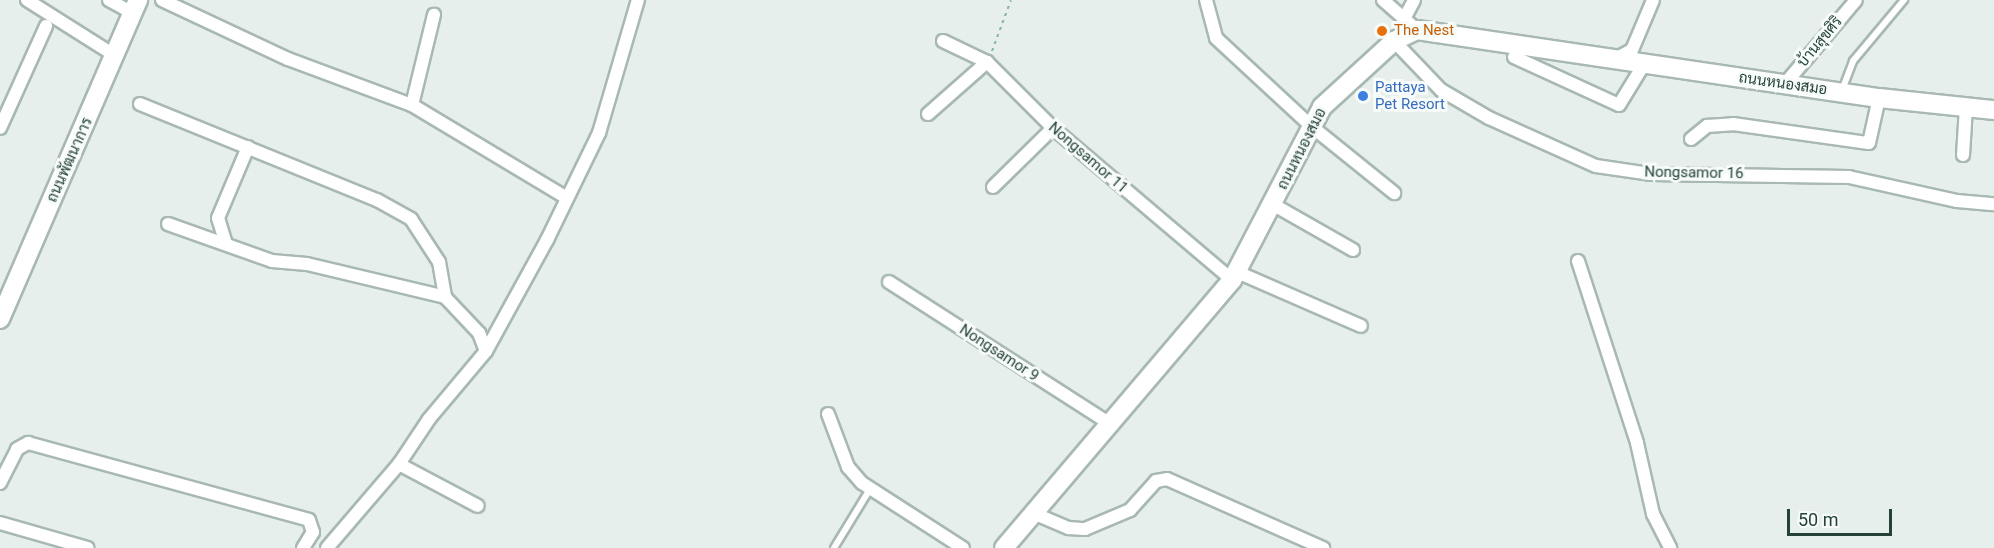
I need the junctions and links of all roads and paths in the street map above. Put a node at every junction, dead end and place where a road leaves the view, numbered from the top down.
1 (27, 0) edge
2 (109, 0) edge
3 (162, 0) edge
4 (638, 0) edge
5 (1011, 0) edge
6 (1206, 0) edge
7 (1383, 0) edge
8 (1414, 0) edge
9 (1653, 0) edge
10 (1856, 0) edge
11 (1904, 0) edge
12 (135, 7) edge
13 (434, 15) dead end
14 (1410, 25) junction
15 (46, 26) dead end
16 (943, 41) dead end
17 (1394, 41) junction
18 (114, 55) junction
19 (1514, 57) dead end
20 (1614, 59) junction
21 (987, 62) junction
22 (1644, 64) junction
23 (1784, 85) junction
24 (1841, 93) junction
25 (1879, 98) junction
26 (140, 104) dead end
27 (412, 105) junction
28 (1966, 107) junction
29 (1994, 110) edge
30 (928, 114) dead end
31 (1311, 126) junction
32 (0, 128) edge
33 (1053, 128) junction
34 (1691, 139) dead end
35 (248, 147) junction
36 (1963, 155) dead end
37 (993, 187) dead end
38 (1394, 193) dead end
39 (565, 197) junction
40 (1994, 204) edge
41 (1274, 205) junction
42 (168, 224) dead end
43 (226, 244) junction
44 (1353, 250) dead end
45 (1578, 261) dead end
46 (1234, 276) junction
47 (889, 282) dead end
48 (445, 297) junction
49 (0, 320) edge
50 (1361, 326) dead end
51 (486, 351) junction
52 (828, 414) dead end
53 (1110, 424) junction
54 (399, 464) junction
55 (0, 483) edge
56 (870, 489) junction
57 (478, 506) dead end
58 (1034, 513) junction
59 (0, 523) edge
60 (331, 547) edge
61 (88, 548) edge
62 (303, 548) edge
63 (834, 548) edge
64 (963, 548) edge
65 (1004, 548) edge
66 (1323, 548) edge
67 (1670, 548) edge

1 - 18 street
2 - 12 street
3 - 27 street
4 - 39 street
5 - 21 path
6 - 31 street
7 - 14 street
8 - 14 street
9 - 20 street
10 - 23 street, บ้านสุขศิริ
11 - 24 lane
12 - 18 street, ถนนพัฒนาการ
13 - 27 street
14 - 17 street, ถนนหนองสมอ
14 - 20 street, ถนนหนองสมอ
15 - 32 street
16 - 21 street, Nongsamor 11
17 - 31 street, ถนนหนองสมอ
17 - 40 street, Nongsamor 16
18 - 49 street, ถนนพัฒนาการ
19 - 22 street
20 - 22 street, ถนนหนองสมอ
21 - 30 street
21 - 33 street, Nongsamor 11
22 - 23 street, ถนนหนองสมอ
23 - 24 street, ถนนหนองสมอ
24 - 25 street, ถนนหนองสมอ
25 - 28 street, ถนนหนองสมอ
25 - 34 street
26 - 35 street
27 - 39 street
28 - 29 street, ถนนหนองสมอ
28 - 36 street
31 - 38 street
31 - 41 street, ถนนหนองสมอ
33 - 37 street
33 - 46 street, Nongsamor 11
35 - 43 street
35 - 48 street
39 - 51 street
41 - 44 street
41 - 46 street, ถนนหนองสมอ
42 - 43 street
43 - 48 street
45 - 67 street
46 - 50 street, Nongsamor 11
46 - 53 street, ถนนหนองสมอ
47 - 53 street, Nongsamor 9
48 - 51 street
51 - 54 street
52 - 56 street
53 - 58 street, ถนนหนองสมอ
54 - 57 street
54 - 60 street
55 - 62 street
56 - 63 lane
56 - 64 street
58 - 65 street, ถนนหนองสมอ
58 - 66 street
59 - 61 street

